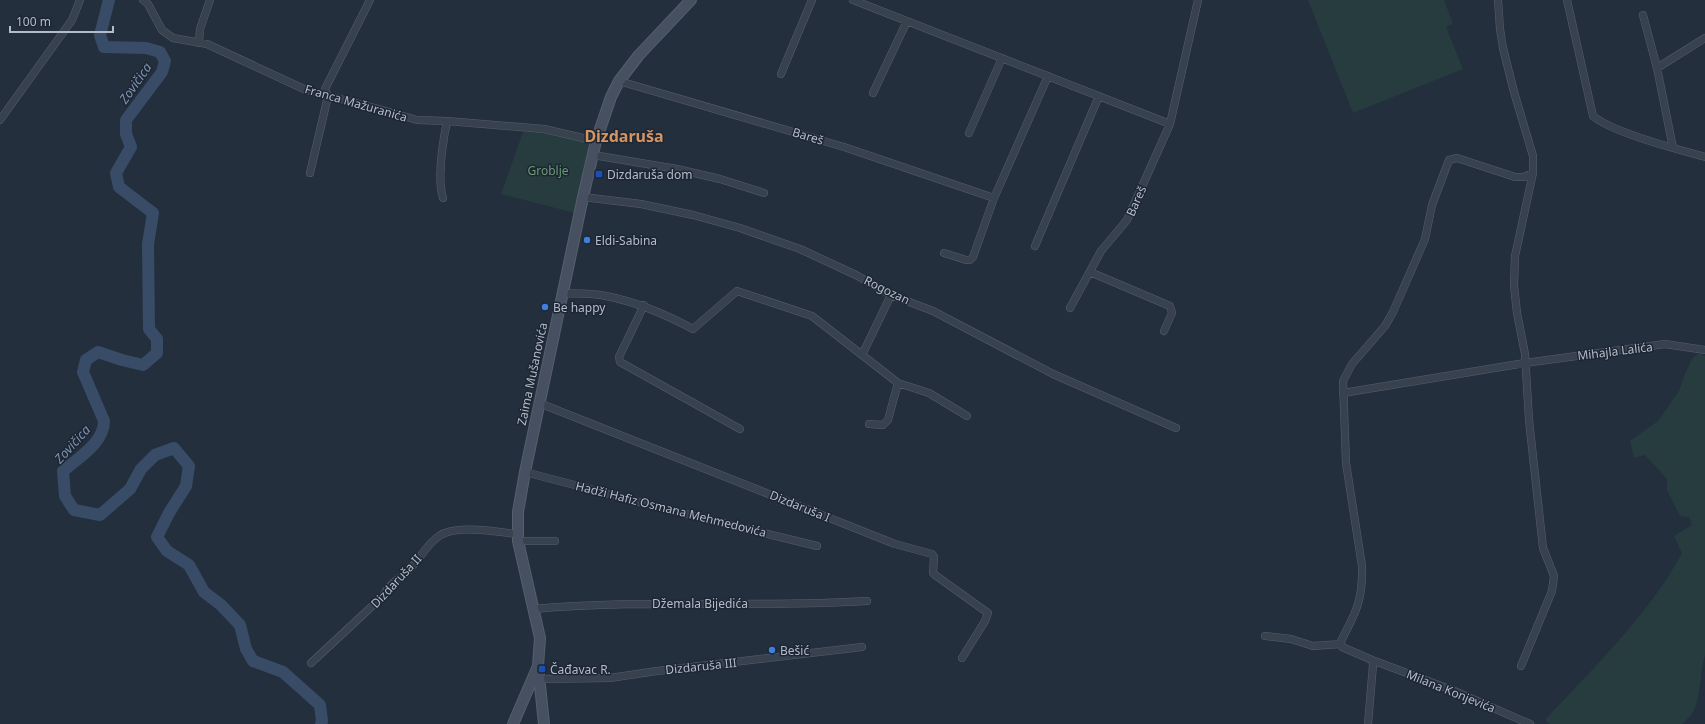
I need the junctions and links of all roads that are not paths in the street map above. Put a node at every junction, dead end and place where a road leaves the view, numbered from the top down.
1 (80, 0) edge
2 (143, 0) edge
3 (210, 0) edge
4 (370, 0) edge
5 (691, 0) edge
6 (812, 0) edge
7 (853, 0) edge
8 (1198, 0) edge
9 (1498, 0) edge
10 (1567, 0) edge
11 (1643, 15) dead end
12 (907, 21) junction
13 (1705, 38) edge
14 (199, 43) junction
15 (1002, 58) junction
16 (1657, 68) junction
17 (781, 74) dead end
18 (1048, 76) junction
19 (619, 81) junction
20 (873, 93) dead end
21 (328, 96) junction
22 (1099, 96) junction
23 (0, 120) edge
24 (447, 121) junction
25 (1170, 124) junction
26 (969, 133) dead end
27 (596, 141) junction
28 (1673, 148) junction
29 (593, 155) junction
30 (1705, 158) edge
31 (310, 173) dead end
32 (1533, 174) junction
33 (764, 193) dead end
34 (584, 197) junction
35 (444, 198) dead end
36 (994, 198) junction
37 (1036, 246) dead end
38 (944, 252) dead end
39 (1090, 272) junction
40 (562, 293) junction
41 (891, 295) junction
42 (644, 306) junction
43 (1070, 308) dead end
44 (1164, 331) dead end
45 (1705, 350) edge
46 (862, 355) junction
47 (1525, 363) junction
48 (898, 382) junction
49 (1343, 393) junction
50 (539, 403) junction
51 (967, 416) dead end
52 (869, 424) dead end
53 (1176, 428) dead end
54 (740, 429) dead end
55 (525, 472) junction
56 (517, 538) junction
57 (555, 541) dead end
58 (817, 546) dead end
59 (868, 601) dead end
60 (533, 609) junction
61 (1265, 636) dead end
62 (1341, 644) junction
63 (862, 647) dead end
64 (962, 658) dead end
65 (1372, 660) junction
66 (312, 663) dead end
67 (538, 666) junction
68 (1521, 666) dead end
69 (540, 679) junction
70 (513, 724) edge
71 (544, 724) edge
72 (1368, 724) edge
73 (1530, 724) edge

1 - 23 street
2 - 14 street, Franca Mažuranića
3 - 14 street
4 - 21 street
5 - 19 street, Zaima Mušanovića
6 - 17 street
7 - 12 street
8 - 25 street, Bareš
9 - 32 street
10 - 28 street
11 - 16 street
12 - 15 street
12 - 20 street
13 - 16 street
14 - 21 street, Franca Mažuranića
15 - 18 street
15 - 26 street
16 - 28 street
18 - 22 street
18 - 36 street
19 - 27 street, Zaima Mušanovića
19 - 36 street, Bareš
21 - 24 street, Franca Mažuranića
21 - 31 street
22 - 25 street
22 - 37 street
24 - 27 street, Franca Mažuranića
24 - 35 street
25 - 39 street, Bareš
27 - 29 street, Zaima Mušanovića
28 - 30 street
29 - 33 street
29 - 34 street, Zaima Mušanovića
32 - 47 street
32 - 49 street
34 - 40 street, Zaima Mušanovića
34 - 41 street, Rogozan
36 - 38 street
39 - 43 street, Bareš
39 - 44 street
40 - 42 street
40 - 50 street, Zaima Mušanovića
41 - 46 street
41 - 53 street, Rogozan
42 - 46 street
42 - 54 street
45 - 47 street, Mihajla Lalića
46 - 48 street
47 - 49 street, Mihajla Lalića
47 - 68 street
48 - 51 street
48 - 52 street
49 - 62 street
50 - 55 street, Zaima Mušanovića
50 - 64 street, Dizdaruša I
55 - 56 street, Zaima Mušanovića
55 - 58 street, Hadži Hafiz Osmana Mehmedovića
56 - 57 street, Dizdaruša II
56 - 60 street, Zaima Mušanovića
56 - 66 street, Dizdaruša II
59 - 60 street, Džemala Bijedića
60 - 67 street, Zaima Mušanovića
61 - 62 street
62 - 65 street, Milana Konjevića
63 - 69 street, Dizdaruša III
65 - 72 street
65 - 73 street, Milana Konjevića
67 - 69 street
67 - 70 street
69 - 71 street

